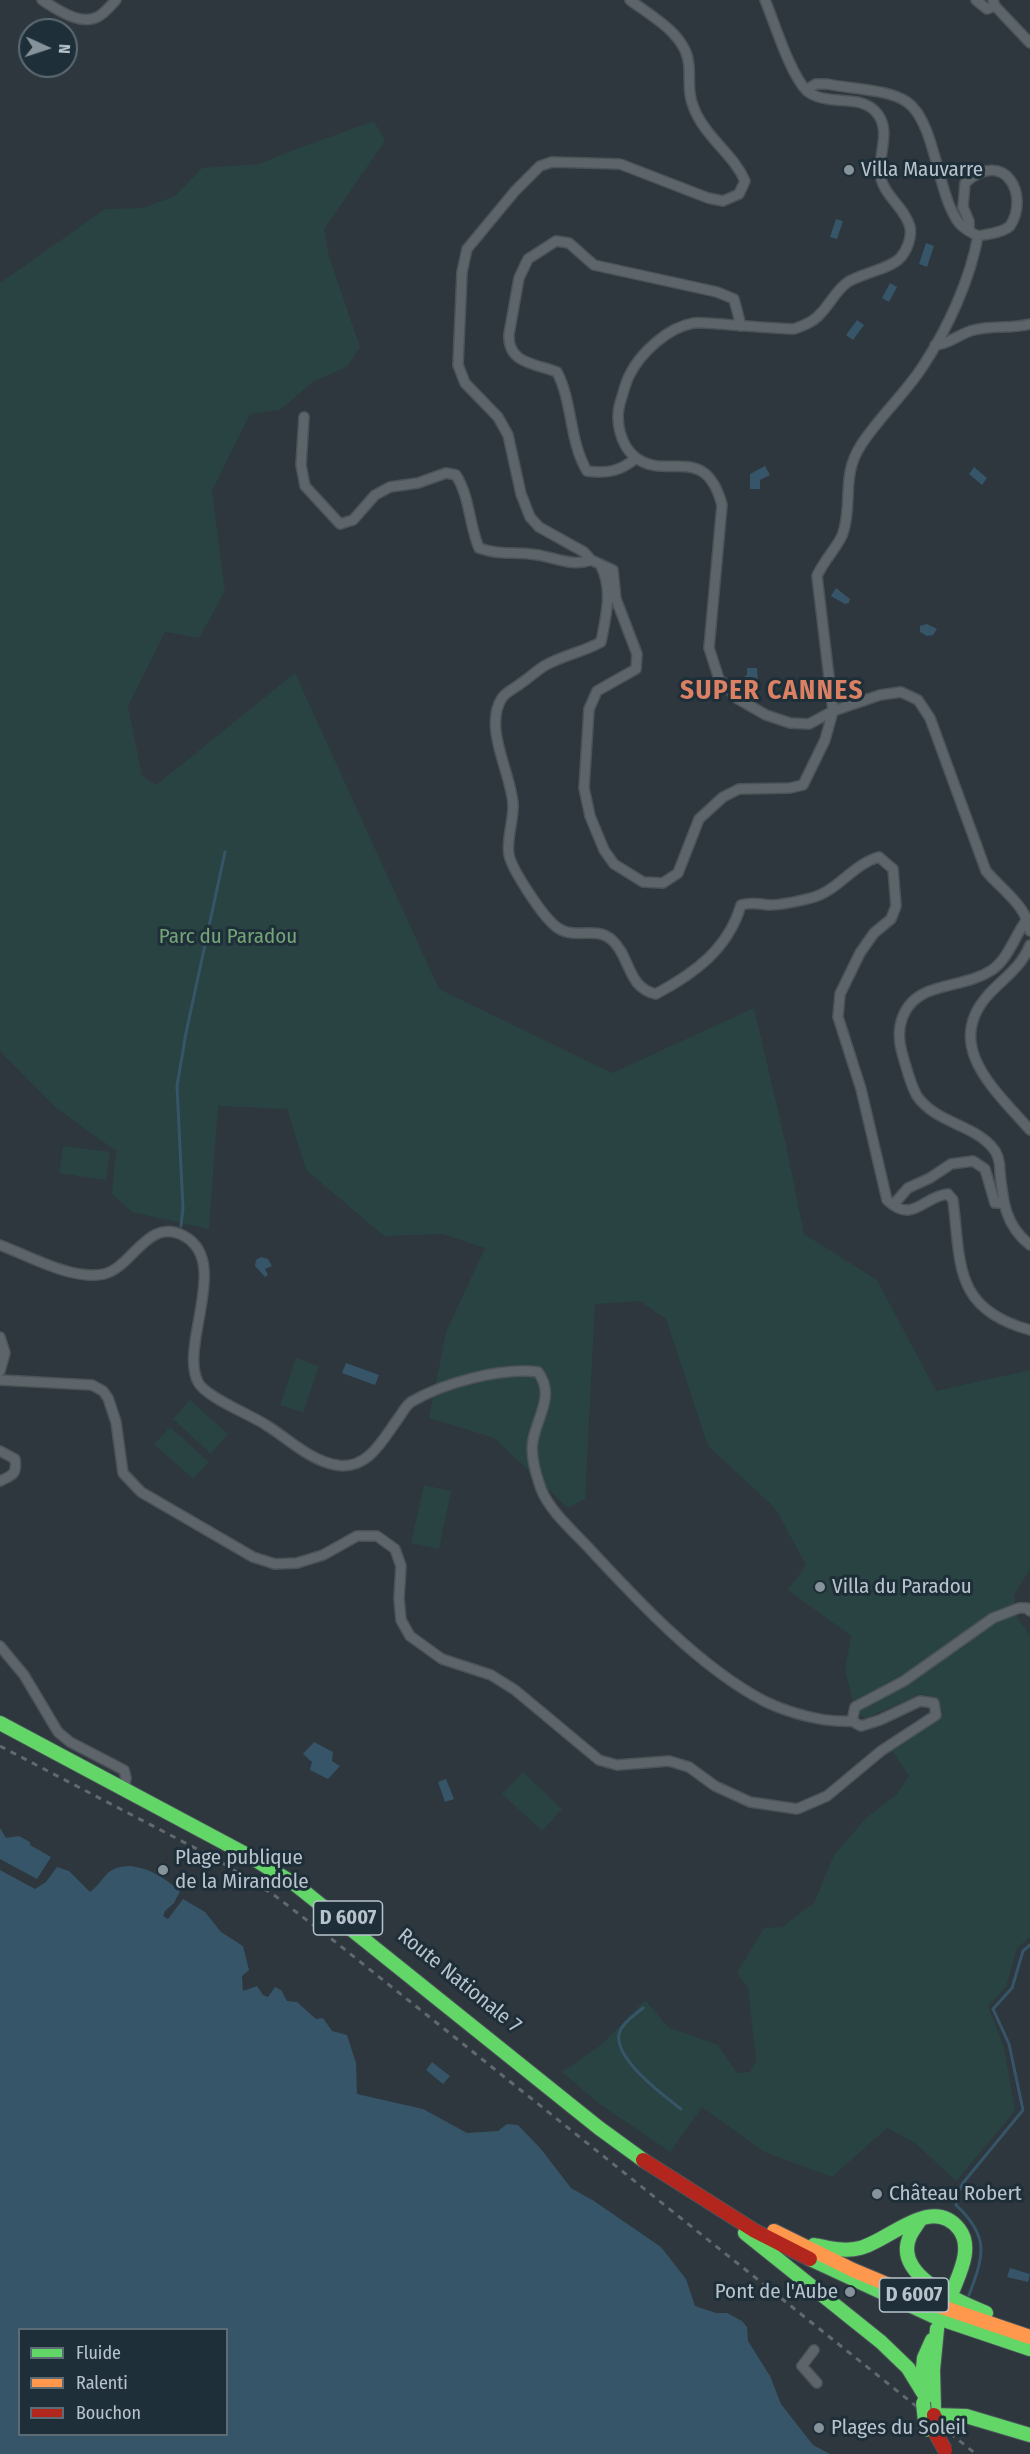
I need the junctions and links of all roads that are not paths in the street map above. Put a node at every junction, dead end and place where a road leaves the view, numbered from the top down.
1 (42, 0) edge
2 (116, 0) edge
3 (630, 0) edge
4 (765, 0) edge
5 (976, 0) edge
6 (994, 3) edge
7 (1030, 43) edge
8 (806, 90) junction
9 (969, 231) junction
10 (978, 236) junction
11 (1030, 324) edge
12 (741, 326) junction
13 (935, 345) junction
14 (304, 417) dead end
15 (636, 458) junction
16 (591, 560) junction
17 (601, 566) junction
18 (833, 711) junction
19 (1029, 918) edge
20 (1030, 931) edge
21 (1030, 945) edge
22 (1030, 1130) edge
23 (1003, 1203) junction
24 (893, 1205) junction
25 (0, 1245) edge
26 (1030, 1245) edge
27 (1030, 1330) edge
28 (0, 1336) edge
29 (0, 1371) edge
30 (0, 1380) edge
31 (0, 1451) edge
32 (0, 1480) edge
33 (1030, 1611) edge
34 (0, 1646) edge
35 (0, 1716) edge
36 (852, 1721) junction
37 (0, 1723) edge
38 (124, 1785) junction
39 (662, 2170) junction
40 (718, 2209) junction
41 (922, 2218) junction
42 (803, 2243) junction
43 (954, 2290) dead end
44 (1030, 2335) edge
45 (1030, 2349) edge
46 (814, 2350) dead end
47 (817, 2383) dead end
48 (920, 2388) junction
49 (931, 2408) junction
50 (1030, 2434) edge

1 - 2 street
3 - 16 street
4 - 8 street
5 - 6 street
6 - 7 street
8 - 9 street
8 - 12 street
9 - 10 street
9 - 10 street
10 - 13 street
11 - 13 street
12 - 15 street
12 - 15 street
13 - 18 street
14 - 16 street
15 - 18 street
16 - 17 street
17 - 18 street
17 - 24 street
18 - 19 street
19 - 20 street
19 - 23 street
21 - 22 street
23 - 24 street
23 - 26 street
24 - 27 street
25 - 36 street
28 - 29 street
30 - 36 street
31 - 32 street
33 - 36 street
34 - 38 street
35 - 38 main road, Route Nationale 7 / D 6007
37 - 39 main road, D 6007
38 - 39 main road, Route Nationale 7 / D 6007
39 - 40 main road, Route Nationale 7 / D 6007
39 - 42 main road, D 6007
40 - 45 main road, D 6007
40 - 48 main road
41 - 42 main road
41 - 43 main road
41 - 44 main road
42 - 44 main road, D 6007
46 - 47 street
48 - 49 main road
48 - 49 main road
49 - 50 main road

